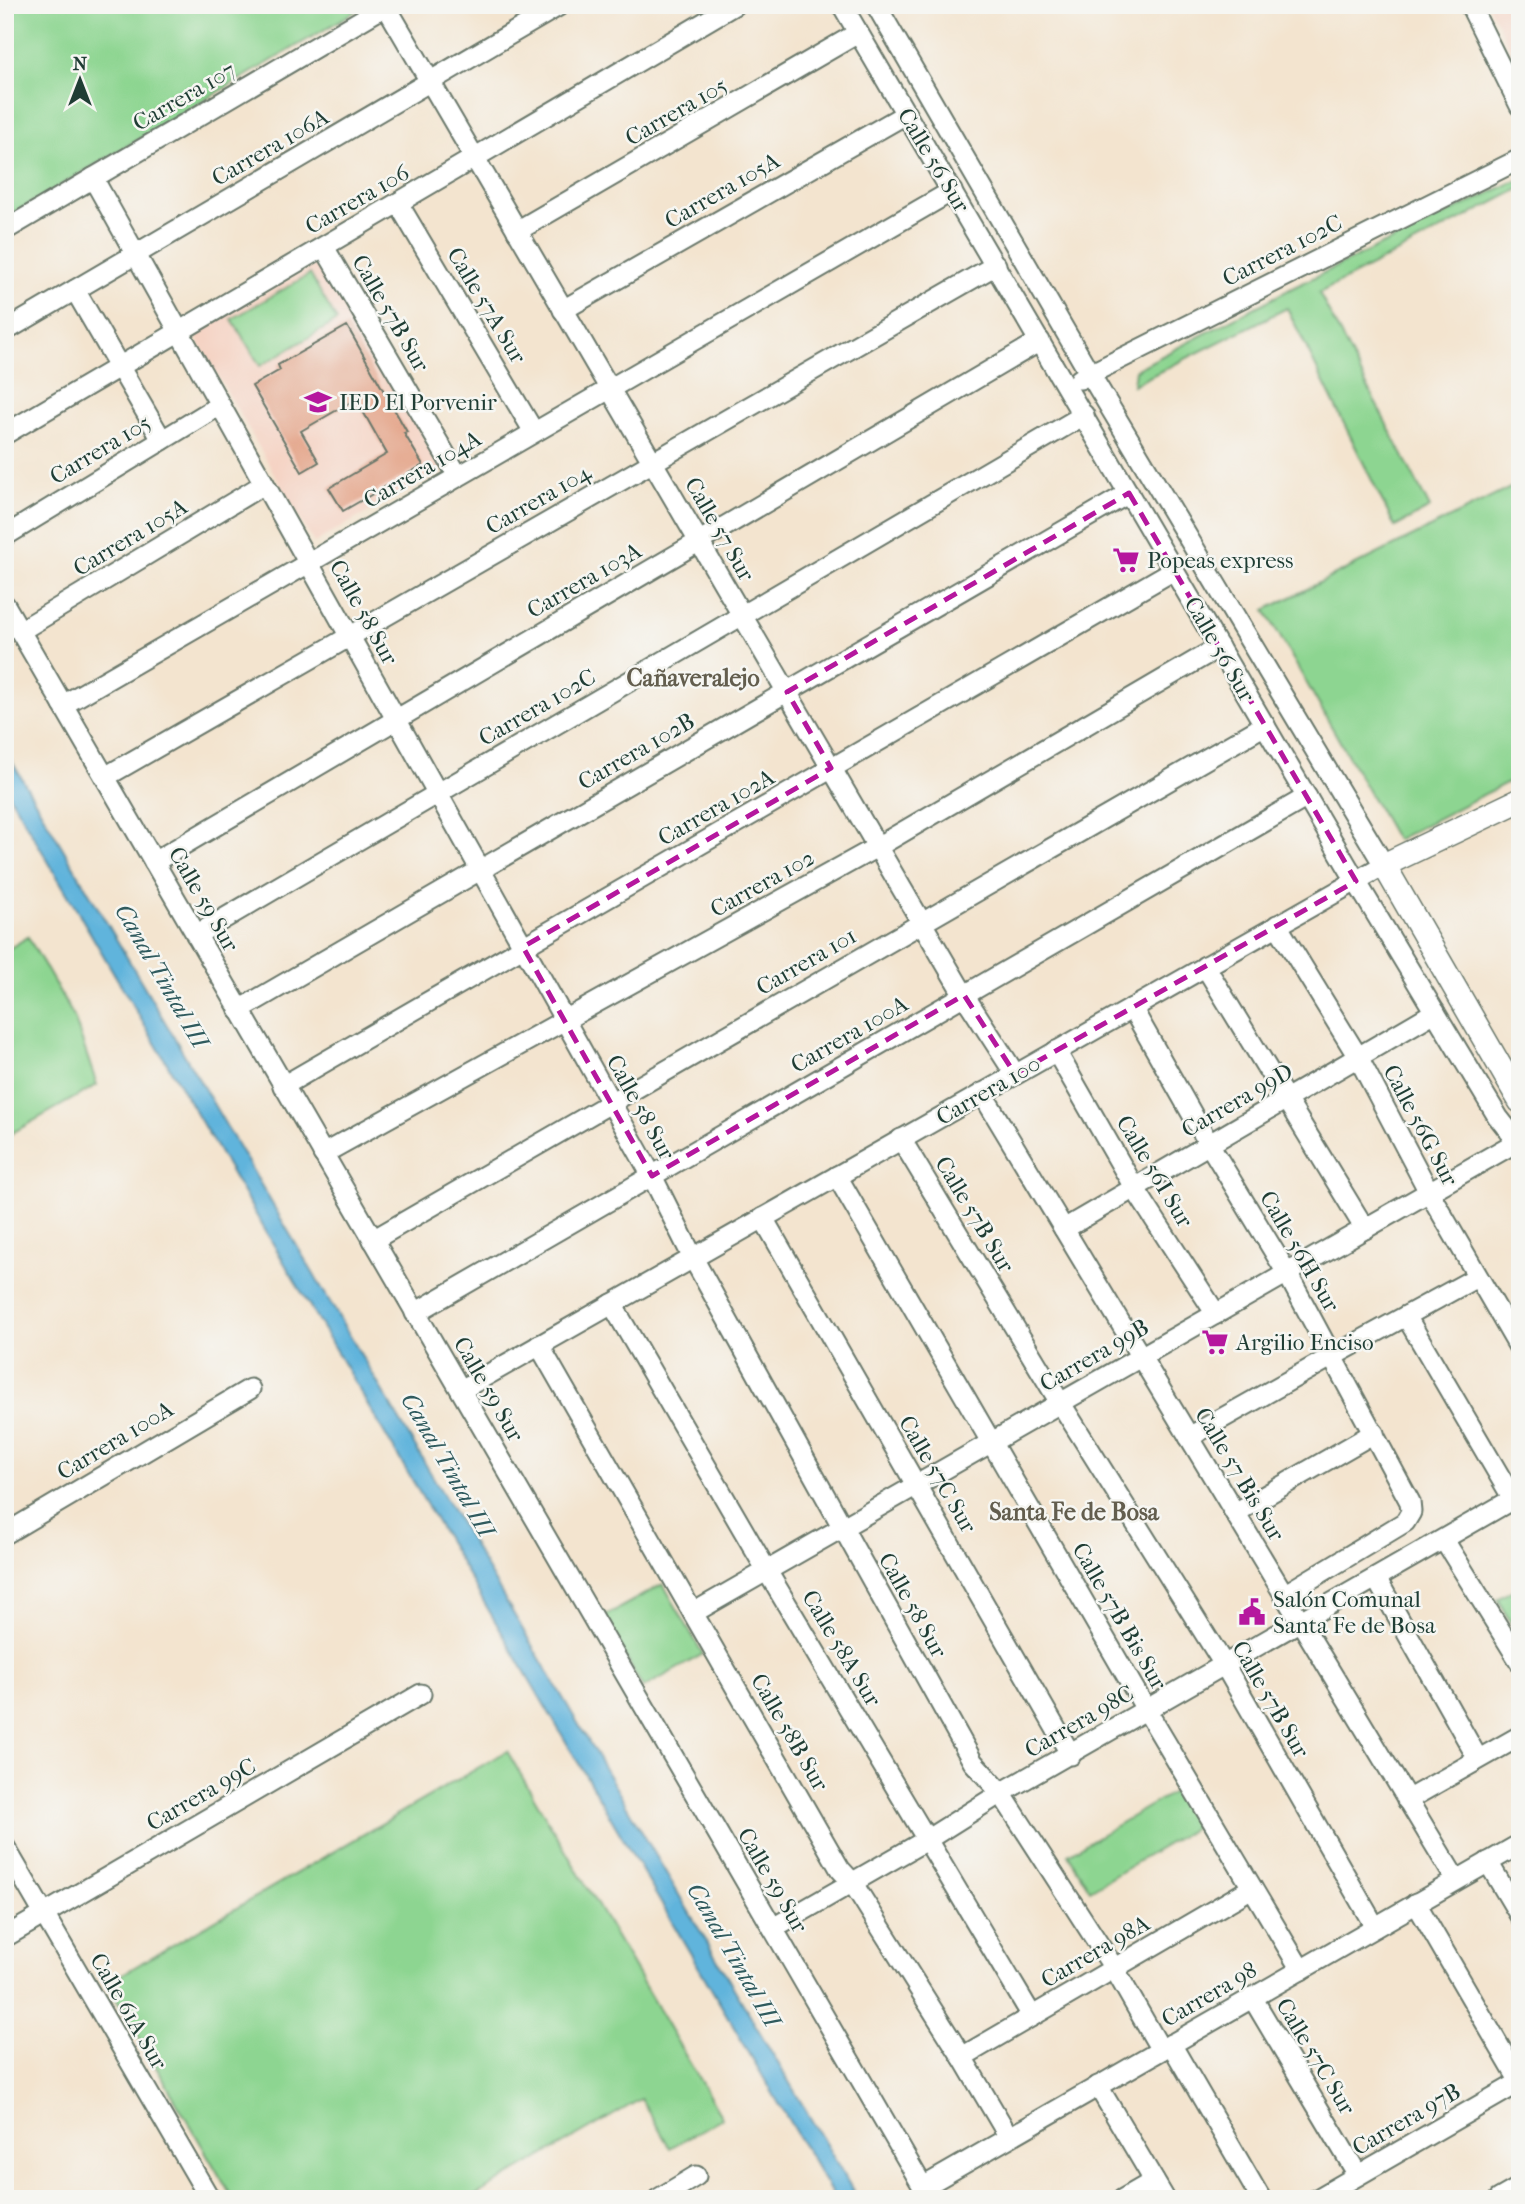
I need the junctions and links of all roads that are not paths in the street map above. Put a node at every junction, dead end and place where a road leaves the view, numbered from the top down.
1 (560, 5) edge
2 (734, 5) edge
3 (842, 5) edge
4 (876, 5) edge
5 (1470, 5) edge
6 (386, 6) edge
7 (858, 33) junction
8 (430, 82) junction
9 (1520, 106) edge
10 (906, 114) junction
11 (474, 158) junction
12 (1520, 159) edge
13 (93, 178) junction
14 (952, 191) junction
15 (398, 203) junction
16 (5, 230) edge
17 (517, 231) junction
18 (324, 247) junction
19 (136, 255) junction
20 (996, 265) junction
21 (75, 290) junction
22 (563, 310) junction
23 (5, 331) edge
24 (179, 332) junction
25 (1040, 341) junction
26 (120, 367) junction
27 (1090, 374) junction
28 (1066, 385) junction
29 (609, 389) junction
30 (220, 405) junction
31 (1084, 415) junction
32 (534, 432) junction
33 (5, 434) edge
34 (162, 440) junction
35 (652, 462) junction
36 (458, 476) junction
37 (264, 485) junction
38 (1129, 493) junction
39 (5, 536) edge
40 (699, 541) junction
41 (308, 563) junction
42 (1174, 569) junction
43 (5, 605) edge
44 (742, 615) junction
45 (20, 631) junction
46 (349, 636) junction
47 (1219, 647) junction
48 (787, 692) junction
49 (63, 705) junction
50 (396, 720) junction
51 (1265, 725) junction
52 (831, 768) junction
53 (104, 777) junction
54 (437, 794) junction
55 (1307, 797) junction
56 (1520, 800) edge
57 (877, 847) junction
58 (154, 862) junction
59 (1384, 865) junction
60 (480, 870) junction
61 (1356, 881) junction
62 (922, 923) junction
63 (1278, 925) junction
64 (196, 935) junction
65 (523, 947) junction
66 (1205, 966) junction
67 (964, 995) junction
68 (1132, 1008) junction
69 (239, 1010) junction
70 (1435, 1012) junction
71 (564, 1020) junction
72 (1056, 1051) junction
73 (1357, 1057) junction
74 (1015, 1074) junction
75 (284, 1086) junction
76 (982, 1093) junction
77 (1287, 1099) junction
78 (1520, 1101) edge
79 (610, 1103) junction
80 (1520, 1108) edge
81 (1498, 1116) junction
82 (901, 1139) junction
83 (1519, 1142) edge
84 (1209, 1144) junction
85 (323, 1154) junction
86 (652, 1176) junction
87 (837, 1176) junction
88 (1135, 1189) junction
89 (1429, 1192) junction
90 (763, 1218) junction
91 (1064, 1229) junction
92 (1365, 1229) junction
93 (373, 1240) junction
94 (693, 1258) junction
95 (1287, 1273) junction
96 (1478, 1277) junction
97 (612, 1304) junction
98 (415, 1313) junction
99 (1216, 1314) junction
100 (1406, 1316) junction
101 (539, 1345) junction
102 (1520, 1349) edge
103 (1141, 1357) junction
104 (1331, 1357) junction
105 (250, 1390) dead end
106 (461, 1390) junction
107 (1061, 1402) junction
108 (1374, 1433) junction
109 (1189, 1437) junction
110 (992, 1442) junction
111 (916, 1485) junction
112 (1516, 1497) edge
113 (1234, 1513) junction
114 (842, 1528) junction
115 (5, 1534) edge
116 (1444, 1540) junction
117 (767, 1571) junction
118 (1376, 1578) junction
119 (1284, 1595) junction
120 (693, 1613) junction
121 (1300, 1622) junction
122 (1520, 1662) edge
123 (1225, 1666) junction
124 (421, 1693) dead end
125 (1147, 1711) junction
126 (1520, 1736) edge
127 (1071, 1755) junction
128 (1478, 1759) junction
129 (1002, 1793) junction
130 (1407, 1800) junction
131 (928, 1839) junction
132 (1520, 1844) edge
133 (5, 1847) edge
134 (1488, 1862) junction
135 (1456, 1881) junction
136 (852, 1882) junction
137 (1252, 1888) junction
138 (1416, 1903) junction
139 (44, 1914) junction
140 (1520, 1916) edge
141 (1374, 1927) junction
142 (773, 1928) junction
143 (5, 1937) edge
144 (1114, 1968) junction
145 (1301, 1969) junction
146 (1252, 1997) junction
147 (1032, 2016) junction
148 (1166, 2047) junction
149 (962, 2057) junction
150 (1520, 2082) edge
151 (1098, 2086) junction
152 (1009, 2137) junction
153 (1358, 2175) junction
154 (696, 2176) dead end
155 (1154, 2180) junction
156 (1520, 2187) edge
157 (927, 2193) edge
158 (210, 2199) edge
159 (658, 2199) edge
160 (1123, 2199) edge
161 (1165, 2199) edge
162 (1261, 2199) edge
163 (1317, 2199) edge
164 (1499, 2199) edge

1 - 8 street, Carrera 106A
2 - 11 street, Carrera 106
3 - 7 street, Calle 56 Sur
4 - 27 street, Calle 56 Sur
5 - 9 street
6 - 8 street, Calle 57 Sur
6 - 13 street, Carrera 107
7 - 10 street, Calle 56 Sur
7 - 17 street, Carrera 105
8 - 11 street, Calle 57 Sur
8 - 19 street, Carrera 106A
10 - 14 street, Calle 56 Sur
10 - 22 street, Carrera 105A
11 - 15 street, Carrera 106
11 - 17 street, Calle 57 Sur
12 - 27 street, Carrera 102C
13 - 16 street, Carrera 107
13 - 19 street, Calle 58 Sur
14 - 20 street, Calle 56 Sur
14 - 29 street, Carrera 104A
15 - 18 street, Carrera 106
15 - 32 street, Calle 57A Sur
17 - 22 street, Calle 57 Sur
18 - 24 street, Carrera 106
18 - 36 street, Calle 57B Sur
19 - 21 street, Carrera 106A
19 - 24 street, Calle 58 Sur
20 - 25 street, Calle 56 Sur
20 - 35 street, Carrera 104
21 - 23 street, Carrera 106A
21 - 26 street
22 - 29 street, Calle 57 Sur
24 - 26 street, Carrera 106
24 - 30 street, Calle 58 Sur
25 - 28 street, Calle 56 Sur
25 - 40 street, Carrera 103A
26 - 33 street, Carrera 106
26 - 34 street
27 - 28 street, Carrera 102C
27 - 59 street, Calle 56 Sur
28 - 31 street, Calle 56 Sur
29 - 32 street, Carrera 104A
29 - 35 street, Calle 57 Sur
30 - 34 street, Carrera 105
30 - 37 street, Calle 58 Sur
31 - 38 street, Calle 56 Sur
31 - 44 street, Carrera 102C
32 - 36 street, Carrera 104A
34 - 39 street, Carrera 105
35 - 40 street, Calle 57 Sur
35 - 46 street, Carrera 104
36 - 41 street, Carrera 104A
37 - 41 street, Calle 58 Sur
37 - 45 street, Carrera 105A
38 - 42 street, Calle 56 Sur
38 - 48 street, Carrera 102B
40 - 44 street, Calle 57 Sur
40 - 50 street, Carrera 103A
41 - 46 street, Calle 58 Sur
41 - 49 street, Carrera 104A
42 - 47 street, Calle 56 Sur
42 - 52 street, Carrera 102A
43 - 45 street, Calle 59 Sur
44 - 48 street, Calle 57 Sur
44 - 54 street, Carrera 102C
45 - 49 street, Calle 59 Sur
46 - 50 street, Calle 58 Sur
46 - 53 street, Carrera 104
47 - 51 street, Calle 56 Sur
47 - 57 street, Carrera 102
48 - 52 street, Calle 57 Sur
48 - 60 street, Carrera 102B
49 - 53 street, Calle 59 Sur
50 - 54 street, Calle 58 Sur
50 - 58 street, Carrera 103A
51 - 55 street, Calle 56 Sur
51 - 62 street, Carrera 101
52 - 57 street, Calle 57 Sur
52 - 65 street, Carrera 102A
53 - 58 street, Calle 59 Sur
54 - 60 street, Calle 58 Sur
54 - 64 street, Carrera 102C
55 - 61 street, Calle 56 Sur
55 - 67 street, Carrera 100A
56 - 59 street, Carrera 100
57 - 62 street, Calle 57 Sur
57 - 71 street, Carrera 102
58 - 64 street, Calle 59 Sur
59 - 61 street, Carrera 100
59 - 78 street, Calle 56 Sur
60 - 65 street, Calle 58 Sur
60 - 69 street, Carrera 102B
61 - 63 street, Carrera 100
61 - 70 street, Calle 56 Sur
62 - 67 street, Calle 57 Sur
62 - 79 street, Carrera 101
63 - 66 street, Carrera 100
63 - 73 street, Calle 56G Sur
64 - 69 street, Calle 59 Sur
65 - 71 street, Calle 58 Sur
65 - 75 street, Carrera 102A
66 - 68 street, Carrera 100
66 - 77 street
67 - 74 street, Calle 57 Sur
67 - 86 street, Carrera 100A
68 - 72 street, Carrera 100
68 - 84 street, Calle 56H Sur
69 - 75 street, Calle 59 Sur
70 - 73 street, Carrera 99D
70 - 81 street, Calle 56 Sur
71 - 79 street, Calle 58 Sur
71 - 85 street, Carrera 102
72 - 74 street, Carrera 100
72 - 88 street, Calle 56I Sur
73 - 77 street, Carrera 99D
73 - 89 street, Calle 56G Sur
74 - 76 street, Carrera 100
75 - 85 street, Calle 59 Sur
76 - 82 street, Carrera 100
76 - 91 street, Calle 57 Bis Sur
77 - 84 street, Carrera 99D
77 - 92 street
79 - 86 street, Calle 58 Sur
79 - 93 street, Carrera 101
80 - 81 street
81 - 83 street, Calle 56 Sur
82 - 87 street, Carrera 100
82 - 107 street, Calle 57B Sur
83 - 89 street, Carrera 99B
84 - 88 street, Carrera 99D
84 - 95 street, Calle 56H Sur
85 - 93 street, Calle 59 Sur
86 - 94 street, Calle 58 Sur
86 - 98 street, Carrera 100A
87 - 90 street, Carrera 100
87 - 110 street, Calle 57B Bis Sur
88 - 91 street, Carrera 99D
88 - 99 street, Calle 56I Sur
89 - 92 street, Carrera 99B
89 - 96 street, Calle 56G Sur
90 - 94 street, Carrera 100
90 - 111 street, Calle 57C Sur
91 - 103 street, Calle 57 Bis Sur
92 - 95 street, Carrera 99B
93 - 98 street, Calle 59 Sur
94 - 97 street, Carrera 100
94 - 114 street, Calle 58 Sur
95 - 99 street, Carrera 99B
95 - 104 street, Calle 56H Sur
96 - 100 street
96 - 102 street, Calle 56G Sur
97 - 101 street, Carrera 100
97 - 117 street, Calle 58A Sur
98 - 106 street, Calle 59 Sur
99 - 103 street, Carrera 99B
100 - 104 street
100 - 112 street
101 - 106 street, Carrera 100
101 - 120 street, Calle 58B Sur
103 - 107 street, Carrera 99B
103 - 109 street, Calle 57 Bis Sur
104 - 108 street, Calle 56H Sur
104 - 109 street
105 - 115 street, Carrera 100A
106 - 142 street, Calle 59 Sur
107 - 110 street, Carrera 99B
107 - 123 street, Calle 57B Sur
108 - 113 street
108 - 119 street, Calle 56H Sur
109 - 113 street, Calle 57 Bis Sur
110 - 111 street, Carrera 99B
110 - 125 street, Calle 57B Bis Sur
111 - 114 street, Carrera 99B
111 - 127 street, Calle 57C Sur
112 - 116 street, Carrera 98C
113 - 119 street, Calle 57 Bis Sur
114 - 117 street, Carrera 99B
114 - 129 street, Calle 58 Sur
116 - 118 street, Carrera 98C
116 - 122 street
117 - 120 street, Carrera 99B
117 - 131 street, Calle 58A Sur
118 - 121 street, Carrera 98C
118 - 128 street
119 - 121 street, Calle 57 Bis Sur
120 - 136 street, Calle 58B Sur
121 - 123 street, Carrera 98C
121 - 130 street, Calle 57 Bis Sur
123 - 125 street, Carrera 98C
123 - 141 street, Calle 57B Sur
124 - 139 street, Carrera 99C
125 - 127 street, Carrera 98C
125 - 137 street, Calle 57B Bis Sur
126 - 128 street
127 - 129 street, Carrera 98C
128 - 130 street
129 - 131 street, Carrera 98C
129 - 144 street, Calle 58 Sur
130 - 135 street, Calle 57 Bis Sur
131 - 136 street, Carrera 98C
131 - 147 street, Calle 58A Sur
132 - 134 street, Carrera 98
133 - 139 street, Calle 61A Sur
134 - 135 street, Carrera 98
134 - 140 street
135 - 138 street, Carrera 98
136 - 142 street, Carrera 98C
136 - 149 street, Calle 58B Sur
137 - 144 street, Carrera 98A
137 - 145 street, Calle 57B Bis Sur
138 - 141 street, Carrera 98
138 - 150 street
139 - 143 street, Carrera 99C
139 - 158 street, Calle 61A Sur
141 - 145 street, Carrera 98
142 - 157 street, Calle 59 Sur
144 - 147 street, Carrera 98A
144 - 148 street, Calle 58 Sur
145 - 146 street, Carrera 98
146 - 148 street, Carrera 98
146 - 153 street, Calle 57C Sur
147 - 149 street, Carrera 98A
148 - 151 street, Carrera 98
148 - 162 street, Calle 58 Sur
149 - 152 street, Calle 58B Sur
150 - 153 street, Carrera 97B
151 - 152 street, Carrera 98
151 - 155 street
152 - 157 street, Carrera 98
153 - 163 street, Carrera 97B
154 - 159 street
155 - 160 street
155 - 161 street
156 - 164 street

